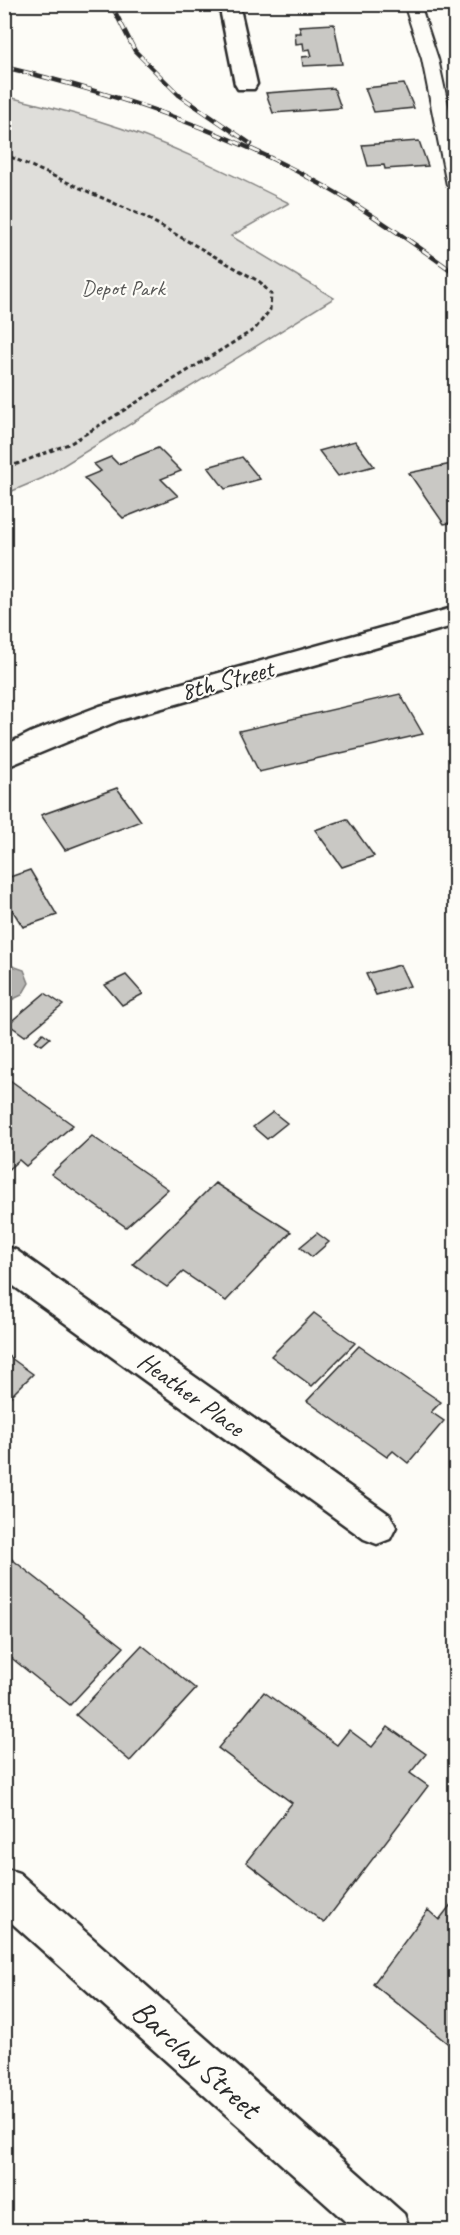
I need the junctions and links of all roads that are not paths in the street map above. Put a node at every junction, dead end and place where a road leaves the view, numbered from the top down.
1 (229, 4) edge
2 (412, 4) edge
3 (246, 84) dead end
4 (456, 185) edge
5 (456, 616) edge
6 (4, 758) edge
7 (4, 1260) edge
8 (377, 1527) dead end
9 (4, 1888) edge
10 (388, 2230) edge

1 - 3 street
2 - 4 lane
5 - 6 street, 8th Street
7 - 8 street, Heather Place
9 - 10 street, Barclay Street

